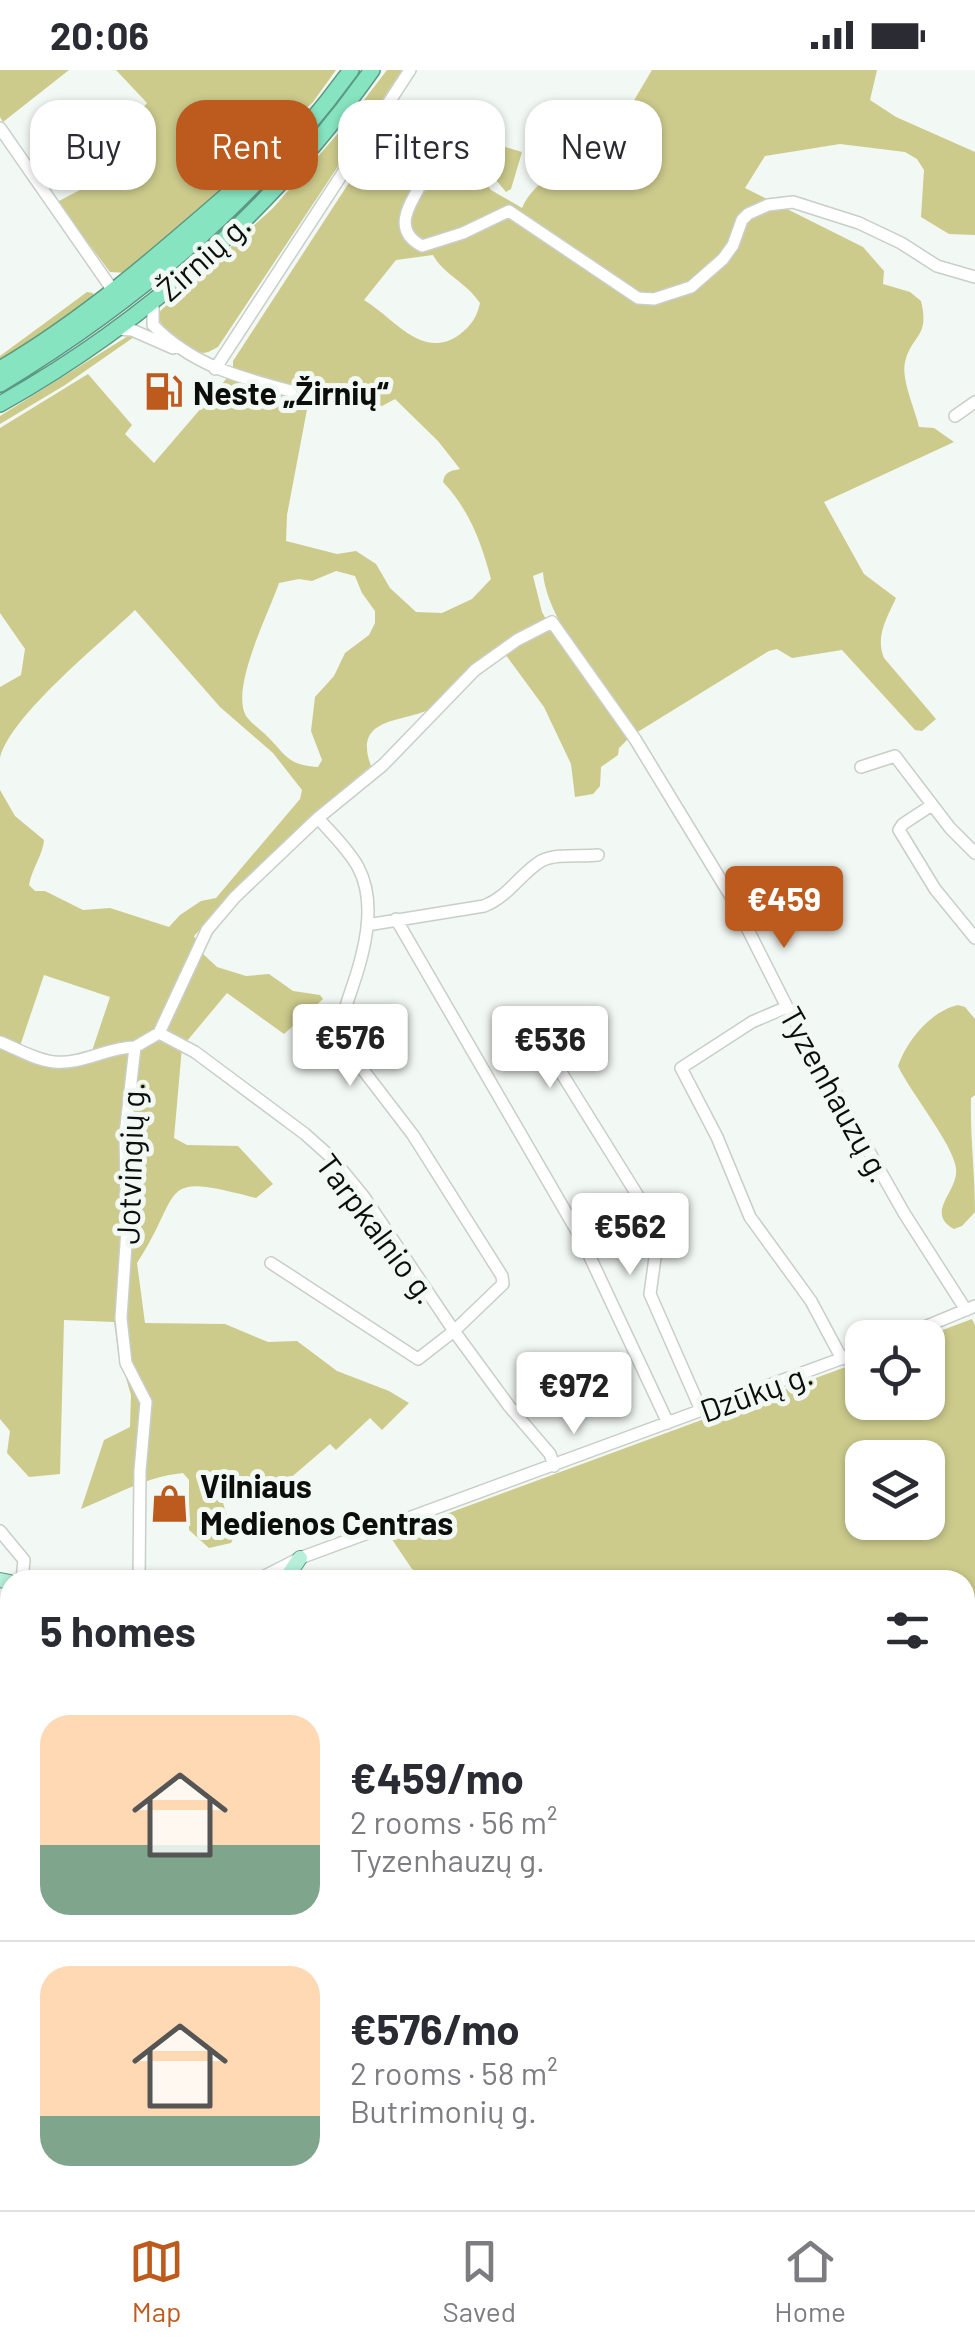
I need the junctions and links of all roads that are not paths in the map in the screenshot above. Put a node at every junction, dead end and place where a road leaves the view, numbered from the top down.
1 (351, 70) edge
2 (372, 70) edge
3 (410, 70) edge
4 (392, 100) edge
5 (318, 112) edge
6 (0, 128) edge
7 (338, 183) edge
8 (235, 190) edge
9 (248, 190) edge
10 (418, 190) edge
11 (975, 277) edge
12 (114, 292) junction
13 (154, 301) junction
14 (116, 329) junction
15 (182, 351) junction
16 (0, 369) edge
17 (214, 370) junction
18 (290, 391) dead end
19 (1, 398) edge
20 (975, 402) edge
21 (955, 416) dead end
22 (861, 767) dead end
23 (932, 806) junction
24 (318, 818) junction
25 (975, 853) edge
26 (598, 855) dead end
27 (396, 919) junction
28 (367, 925) junction
29 (975, 938) edge
30 (787, 1007) junction
31 (534, 1029) dead end
32 (160, 1033) junction
33 (0, 1042) edge
34 (134, 1047) junction
35 (271, 1263) dead end
36 (972, 1308) edge
37 (942, 1320) edge
38 (454, 1332) junction
39 (845, 1359) edge
40 (842, 1360) junction
41 (701, 1410) junction
42 (668, 1423) junction
43 (554, 1466) junction
44 (0, 1531) edge
45 (300, 1558) junction
46 (23, 1570) edge
47 (139, 1570) edge
48 (277, 1570) edge
49 (292, 1570) edge

1 - 5 highway, Žirnių g.
2 - 13 highway, Žirnių g.
3 - 4 street
6 - 12 street
7 - 17 street
8 - 12 highway
9 - 19 highway, Žirnių g.
10 - 11 street
12 - 16 highway
13 - 14 highway, Žirnių g.
13 - 15 street
14 - 15 street
14 - 19 highway, Žirnių g.
15 - 17 street
17 - 18 street
20 - 21 street
22 - 23 street
23 - 25 street
23 - 29 street
24 - 28 street
24 - 30 street, Tyzenhauzų g.
24 - 32 street
26 - 27 street
27 - 28 street
27 - 42 street
28 - 38 street
30 - 36 street, Tyzenhauzų g.
30 - 40 street
31 - 41 street
32 - 34 street, Jotvingių g.
32 - 38 street, Tarpkalnio g.
33 - 34 street
34 - 47 street, Jotvingių g.
35 - 38 street
36 - 37 street
38 - 43 street, Tarpkalnio g.
39 - 40 street, Dzūkų g.
40 - 41 street, Dzūkų g.
41 - 42 street, Dzūkų g.
42 - 43 street, Dzūkų g.
43 - 45 street, Dzūkų g.
44 - 46 street
45 - 48 street, Dzūkų g.
45 - 49 main road

